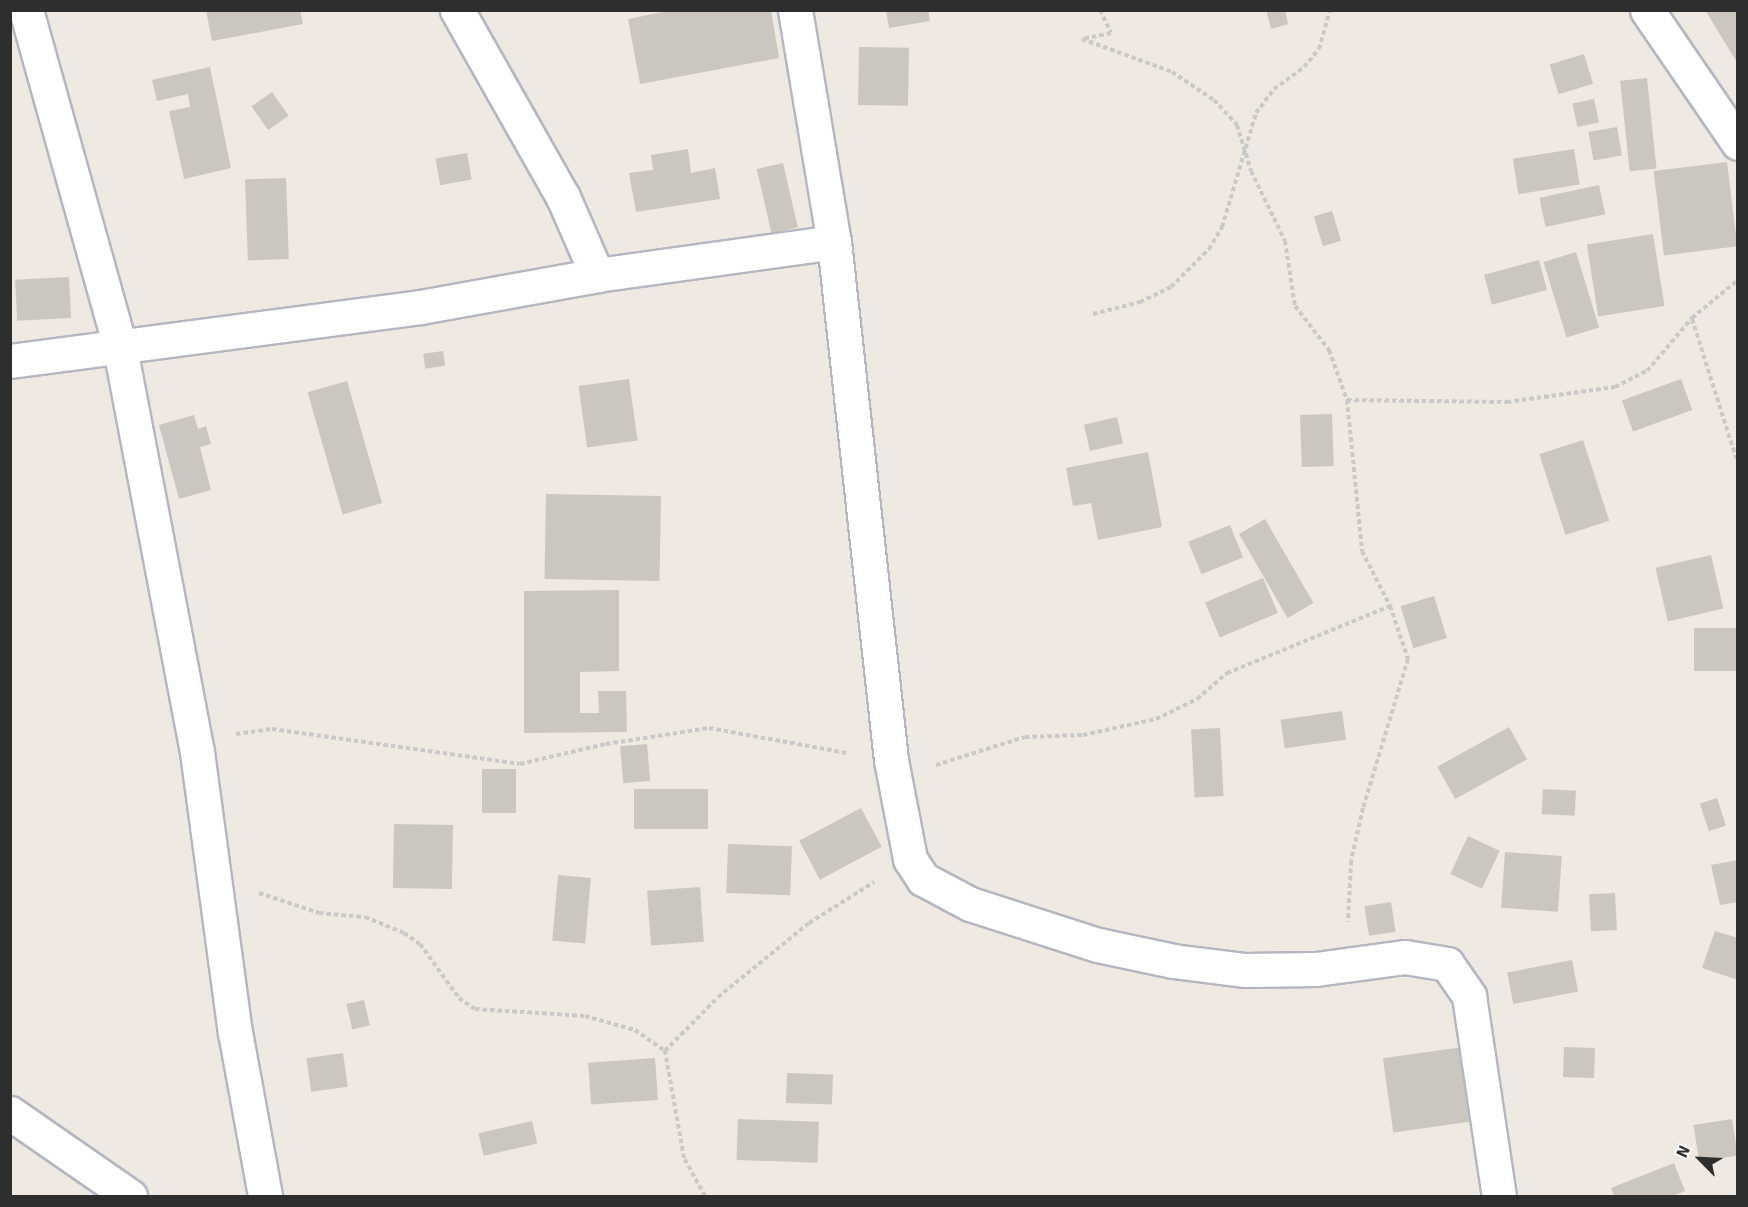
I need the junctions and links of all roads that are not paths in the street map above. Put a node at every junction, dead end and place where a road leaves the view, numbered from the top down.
1 (26, 10) edge
2 (457, 10) edge
3 (795, 10) edge
4 (1647, 10) edge
5 (1737, 143) edge
6 (834, 242) junction
7 (597, 275) junction
8 (119, 343) junction
9 (10, 361) edge
10 (10, 1113) edge
11 (130, 1197) edge
12 (265, 1197) edge
13 (1498, 1197) edge

1 - 8 street
2 - 7 street
3 - 6 street
4 - 5 street
6 - 7 street
6 - 13 street
7 - 8 street
8 - 9 street
8 - 12 street
10 - 11 street

